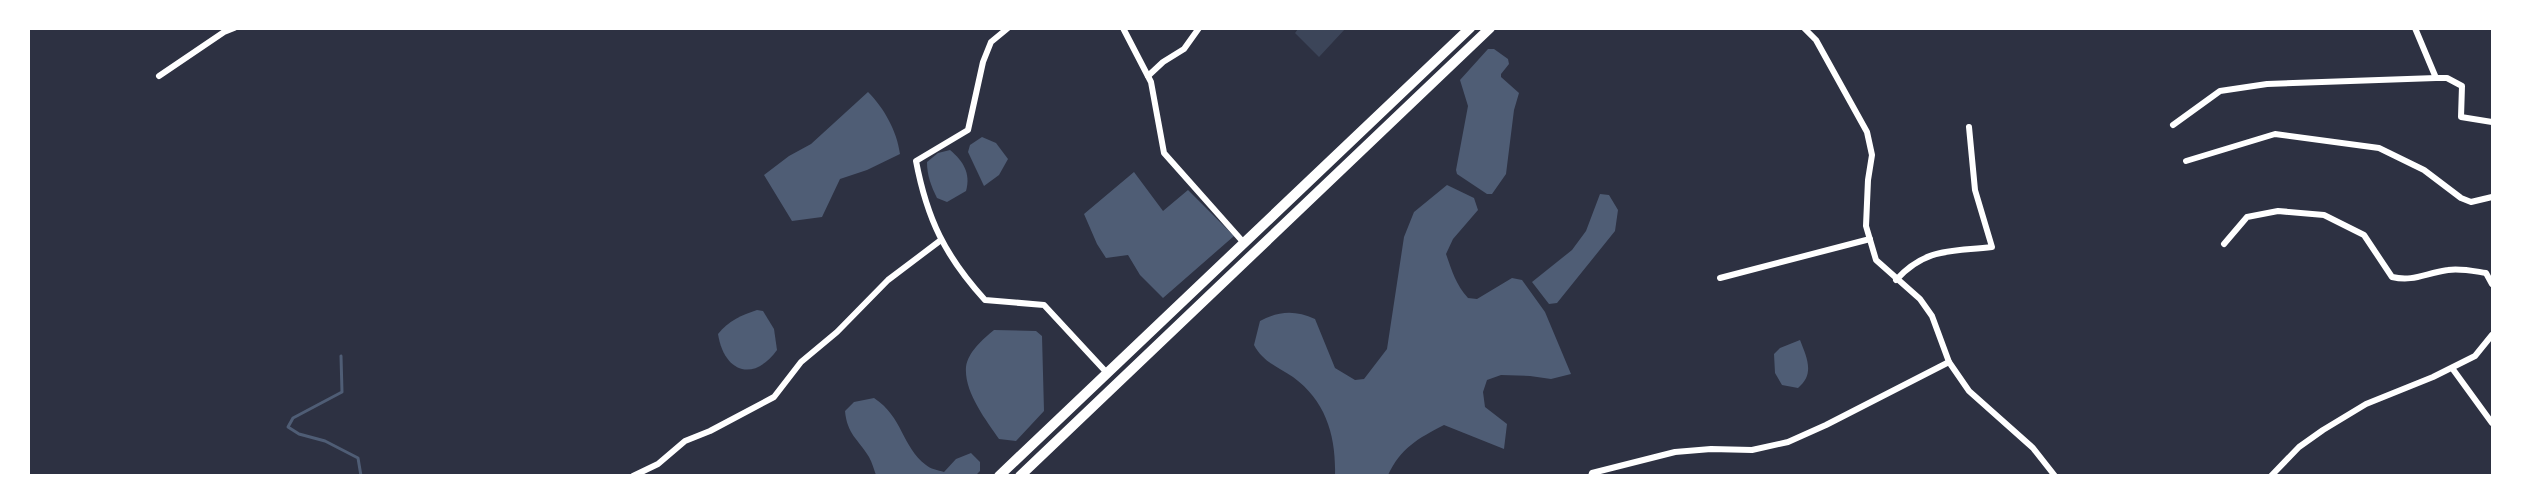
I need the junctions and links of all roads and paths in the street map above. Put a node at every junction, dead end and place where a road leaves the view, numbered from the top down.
1 (234, 28) edge
2 (1008, 28) edge
3 (1123, 28) edge
4 (1200, 28) edge
5 (1470, 28) edge
6 (1490, 28) edge
7 (1803, 28) edge
8 (2415, 28) edge
9 (159, 76) dead end
10 (1148, 76) junction
11 (2436, 78) junction
12 (2493, 122) edge
13 (2174, 125) dead end
14 (1969, 127) dead end
15 (2186, 161) dead end
16 (2493, 197) edge
17 (1870, 239) junction
18 (941, 240) junction
19 (1244, 243) junction
20 (2224, 244) dead end
21 (1720, 278) dead end
22 (1896, 280) junction
23 (2493, 284) edge
24 (2493, 335) edge
25 (1949, 362) junction
26 (2452, 368) junction
27 (1107, 373) junction
28 (2493, 423) edge
29 (633, 476) edge
30 (999, 476) edge
31 (1020, 476) edge
32 (1591, 476) edge
33 (2055, 476) edge
34 (2271, 476) edge

1 - 9 street
2 - 18 street
3 - 10 street
4 - 10 street
5 - 19 highway
6 - 31 highway
7 - 17 street
8 - 11 street
10 - 19 street
11 - 12 street
11 - 13 street
14 - 22 street
15 - 16 street
17 - 21 street
17 - 22 street
18 - 27 street
18 - 29 street
19 - 27 highway
20 - 23 street
22 - 25 street
24 - 26 street
25 - 32 street
25 - 33 street
26 - 28 street
26 - 34 street
27 - 30 highway

